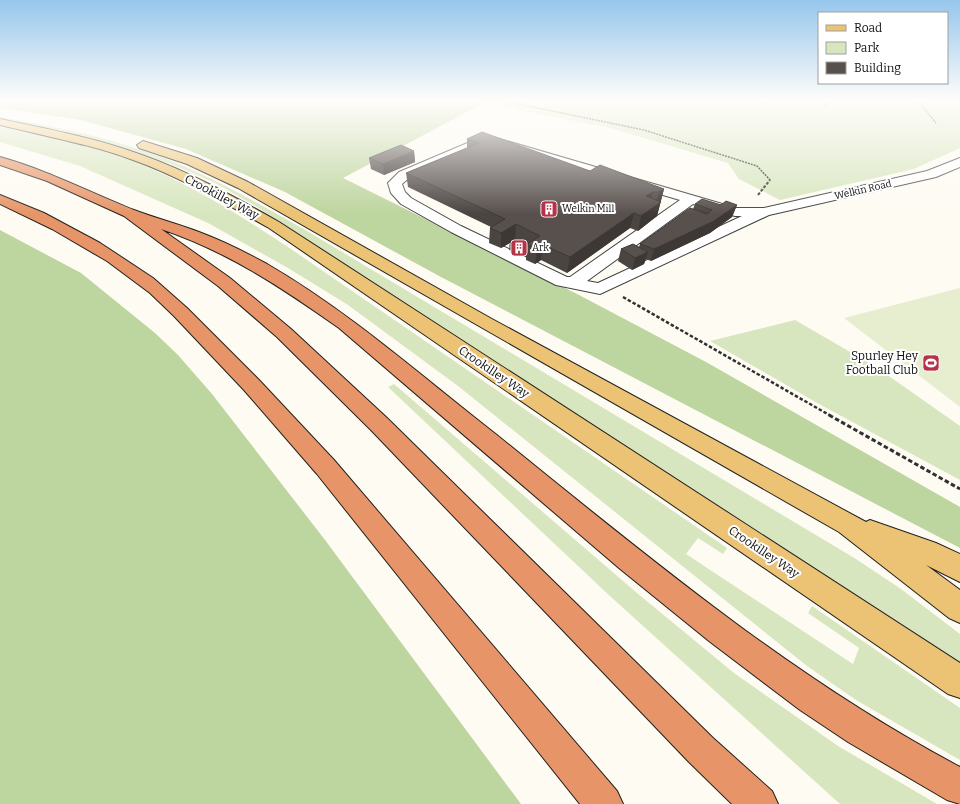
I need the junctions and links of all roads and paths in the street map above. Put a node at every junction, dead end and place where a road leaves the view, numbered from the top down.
1 (77, 139) edge
2 (123, 139) edge
3 (671, 139) edge
4 (0, 161) edge
5 (960, 162) edge
6 (0, 199) edge
7 (690, 199) junction
8 (779, 208) junction
9 (764, 212) junction
10 (129, 213) junction
11 (573, 283) junction
12 (600, 290) junction
13 (960, 488) edge
14 (848, 524) junction
15 (960, 569) edge
16 (960, 608) edge
17 (960, 682) edge
18 (960, 787) edge
19 (604, 804) edge
20 (759, 804) edge

1 - 17 main road, Crookilley Way
2 - 14 main road, Crookilley Way
3 - 8 path
4 - 10 highway
5 - 8 lane, Welkin Road
6 - 19 highway
7 - 9 lane, Welkin Road
7 - 11 lane
7 - 11 lane, Welkin Road
8 - 9 lane, Welkin Road
9 - 12 lane, Welkin Road
10 - 18 highway
10 - 20 highway
11 - 12 lane
12 - 13 path
14 - 15 main road, Crookilley Way
14 - 16 main road, Crookilley Way

